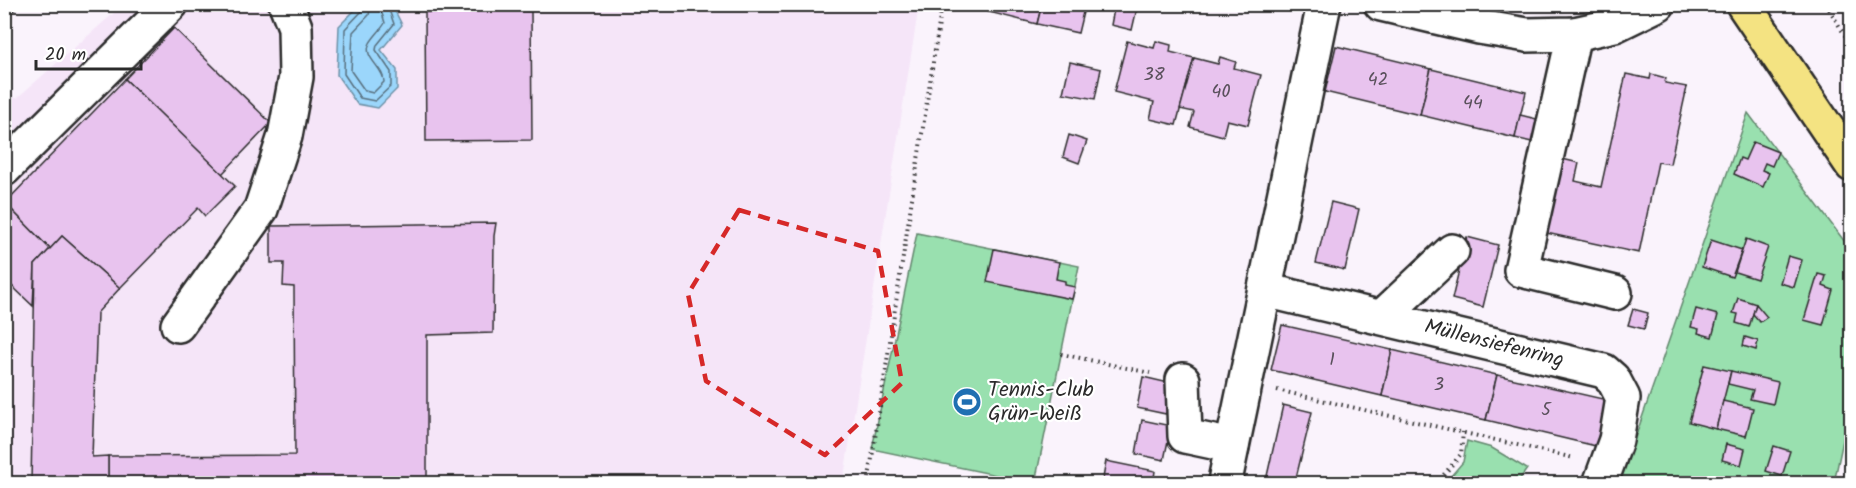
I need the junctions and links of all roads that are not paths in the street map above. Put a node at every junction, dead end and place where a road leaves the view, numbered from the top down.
1 (171, 4) edge
2 (286, 4) edge
3 (1324, 4) edge
4 (1658, 4) edge
5 (1743, 4) edge
6 (1387, 5) edge
7 (1574, 34) junction
8 (1851, 165) edge
9 (4, 170) edge
10 (1452, 251) dead end
11 (1265, 290) junction
12 (1615, 293) dead end
13 (1382, 317) junction
14 (178, 325) dead end
15 (1183, 380) road end
16 (1232, 446) junction
17 (1604, 475) edge
18 (1227, 483) edge

1 - 9 street
2 - 14 street
3 - 11 street
4 - 7 street
5 - 8 main road
6 - 7 street
7 - 12 street
10 - 13 street
11 - 13 street, Müllensiefenring
11 - 16 street
13 - 17 street, Müllensiefenring
15 - 16 street
16 - 18 street

